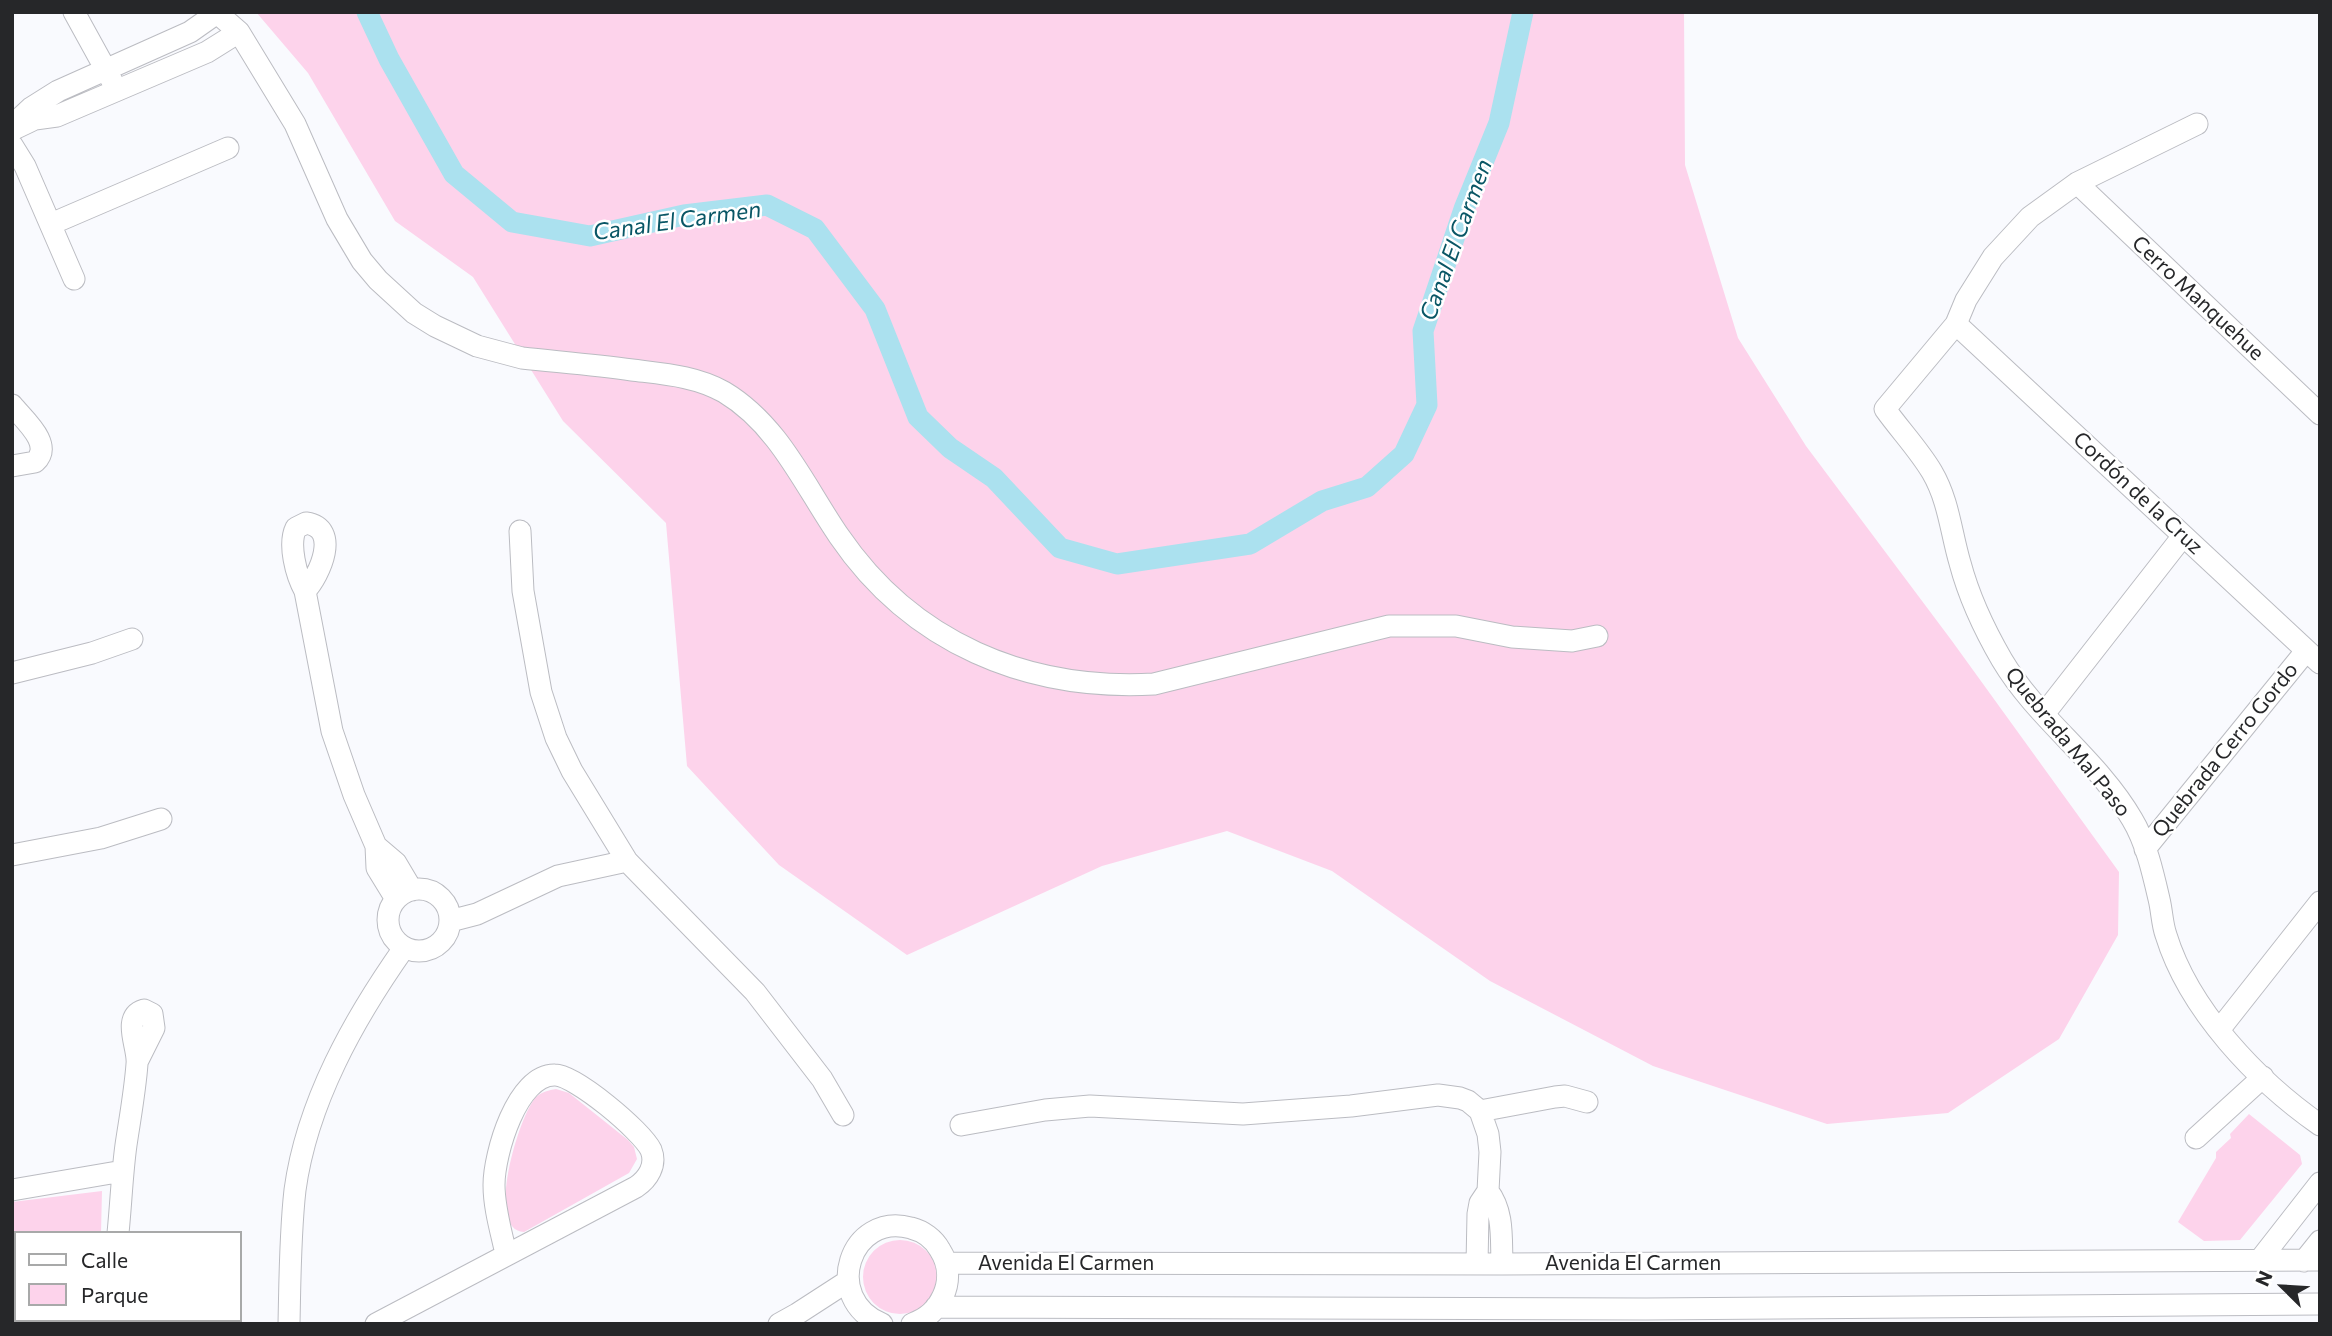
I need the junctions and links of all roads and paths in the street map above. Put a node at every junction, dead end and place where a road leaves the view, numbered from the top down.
1 (74, 12) edge
2 (217, 12) edge
3 (239, 32) junction
4 (106, 68) junction
5 (117, 90) junction
6 (2197, 124) dead end
7 (12, 128) edge
8 (12, 145) edge
9 (228, 148) dead end
10 (2077, 183) junction
11 (51, 224) junction
12 (74, 279) dead end
13 (1955, 324) junction
14 (12, 405) edge
15 (2320, 414) edge
16 (12, 466) edge
17 (520, 531) dead end
18 (2183, 536) junction
19 (305, 591) dead end
20 (1597, 636) dead end
21 (132, 639) dead end
22 (2313, 657) edge
23 (12, 673) edge
24 (2043, 714) junction
25 (161, 819) dead end
26 (2144, 849) junction
27 (12, 855) edge
28 (627, 861) junction
29 (404, 894) junction
30 (2320, 902) edge
31 (450, 921) junction
32 (404, 948) junction
33 (2219, 1030) junction
34 (138, 1060) dead end
35 (2263, 1077) junction
36 (1587, 1102) dead end
37 (1480, 1111) junction
38 (843, 1115) dead end
39 (961, 1125) dead end
40 (2320, 1125) edge
41 (2196, 1138) dead end
42 (123, 1171) junction
43 (2320, 1184) edge
44 (12, 1190) edge
45 (1488, 1191) junction
46 (118, 1231) edge
47 (2320, 1241) edge
48 (506, 1254) junction
49 (2259, 1261) junction
50 (2312, 1261) edge
51 (946, 1263) junction
52 (1477, 1264) junction
53 (1503, 1264) junction
54 (848, 1281) junction
55 (2320, 1304) edge
56 (936, 1307) junction
57 (2287, 1314) edge
58 (1657, 1316) edge
59 (289, 1324) edge
60 (376, 1324) edge
61 (779, 1324) edge
62 (882, 1324) edge
63 (912, 1324) edge

1 - 4 street
2 - 3 street
2 - 4 street
3 - 5 street
3 - 20 street
4 - 5 street
4 - 7 street
5 - 7 street
6 - 10 street
8 - 11 street
9 - 11 street
10 - 13 street
10 - 15 street, Cerro Manquehue
11 - 12 street
13 - 18 street, Cordón de la Cruz
13 - 24 street, Quebrada Mal Paso
14 - 16 street
17 - 28 street
18 - 22 street, Cordón de la Cruz
18 - 24 street
19 - 29 street
21 - 23 street
22 - 26 street, Quebrada Cerro Gordo
24 - 26 street, Quebrada Mal Paso
25 - 27 street
26 - 33 street, Quebrada Mal Paso
28 - 31 street
28 - 38 street
29 - 31 street
29 - 32 street
30 - 33 street
31 - 32 street
32 - 59 street
33 - 35 street, Quebrada Mal Paso
34 - 42 street
35 - 40 street, Quebrada Mal Paso
35 - 41 street
36 - 37 street
37 - 39 street
37 - 45 street
42 - 44 street
42 - 46 street
43 - 49 street
45 - 52 street
45 - 53 street
47 - 50 street
48 - 48 street
48 - 60 street
49 - 50 street, Avenida El Carmen
49 - 53 street, Avenida El Carmen
51 - 52 street, Avenida El Carmen
51 - 54 street
51 - 56 street
52 - 53 street, Avenida El Carmen
54 - 61 street
54 - 62 street
55 - 57 street
56 - 58 street
56 - 63 street
57 - 58 street

